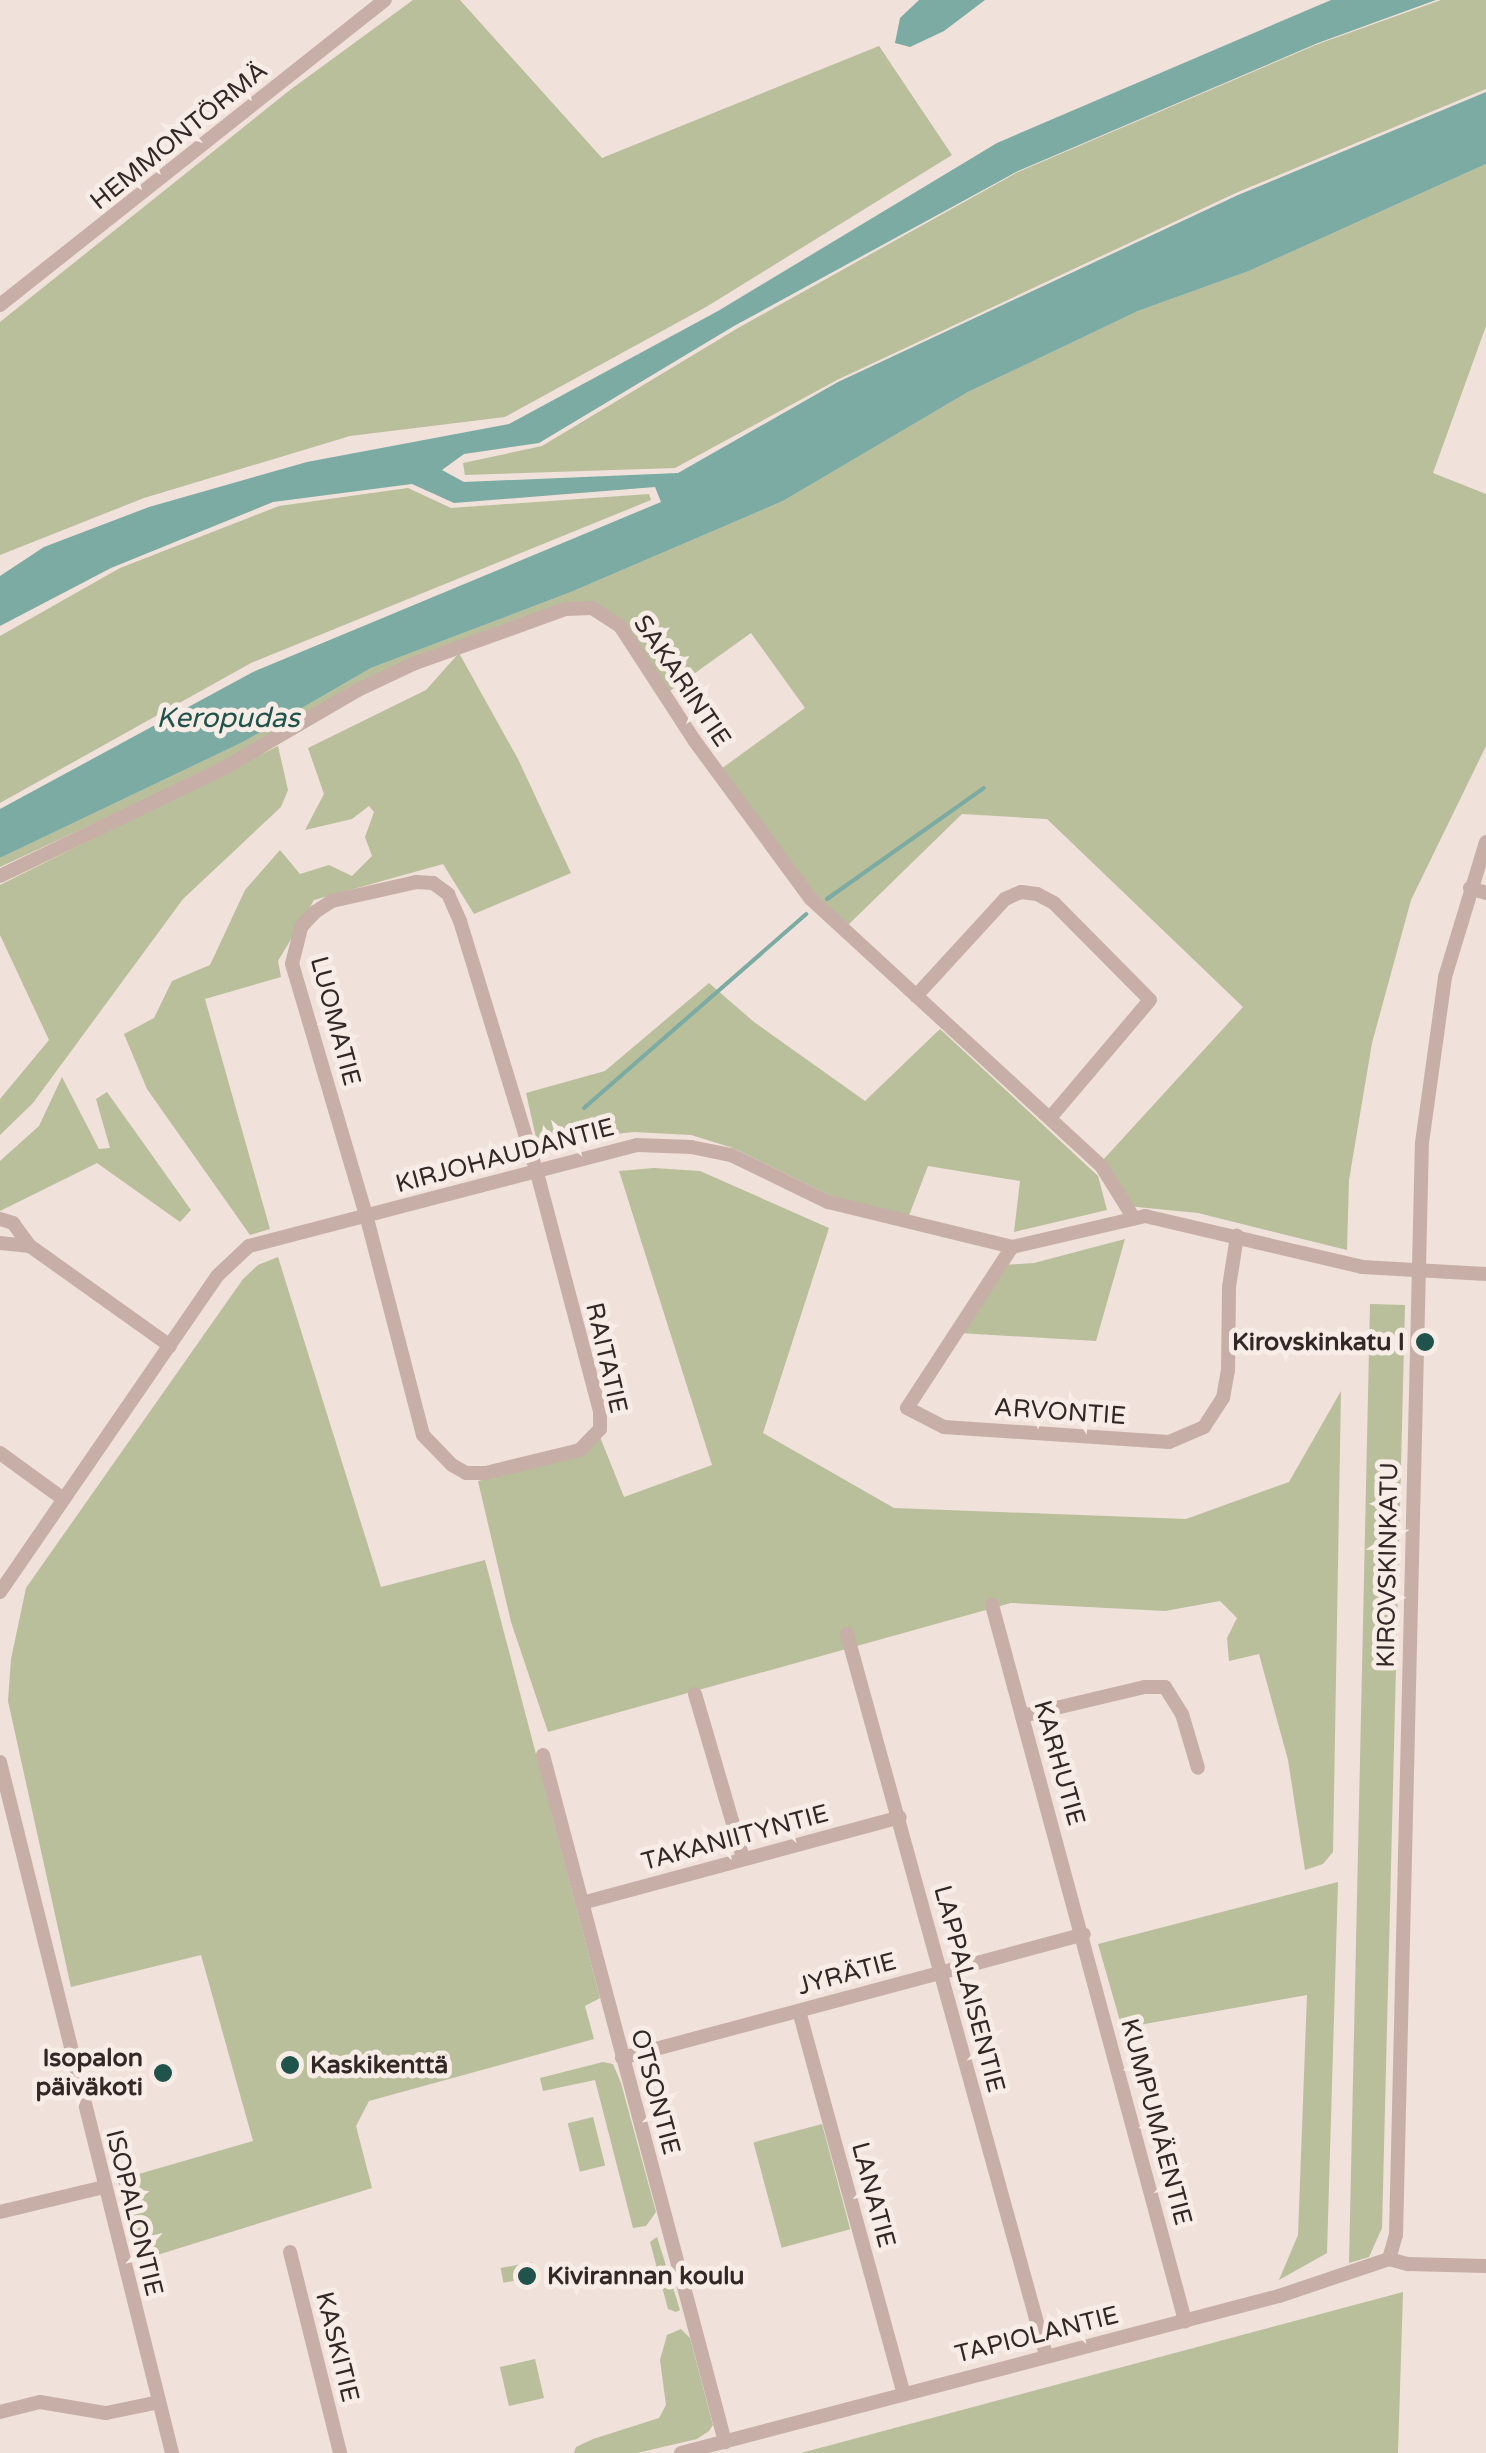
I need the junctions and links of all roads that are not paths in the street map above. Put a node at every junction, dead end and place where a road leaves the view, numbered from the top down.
1 (385, 0) edge
2 (0, 305) edge
3 (1486, 842) edge
4 (0, 876) edge
5 (1470, 888) junction
6 (1486, 893) edge
7 (916, 996) junction
8 (1050, 1118) junction
9 (536, 1170) junction
10 (366, 1216) junction
11 (1132, 1217) junction
12 (0, 1219) edge
13 (1236, 1236) junction
14 (0, 1243) edge
15 (30, 1246) junction
16 (1012, 1247) junction
17 (1417, 1273) junction
18 (1486, 1274) edge
19 (170, 1346) junction
20 (0, 1453) edge
21 (62, 1498) junction
22 (0, 1592) edge
23 (992, 1605) dead end
24 (847, 1634) dead end
25 (695, 1694) dead end
26 (1022, 1716) junction
27 (544, 1754) dead end
28 (0, 1762) edge
29 (1198, 1768) dead end
30 (900, 1817) junction
31 (744, 1858) junction
32 (582, 1903) junction
33 (1084, 1934) junction
34 (940, 1973) junction
35 (799, 2010) junction
36 (622, 2058) junction
37 (104, 2187) junction
38 (0, 2212) edge
39 (290, 2252) dead end
40 (1392, 2253) junction
41 (1486, 2266) edge
42 (1185, 2321) junction
43 (1046, 2356) junction
44 (903, 2392) junction
45 (159, 2402) junction
46 (0, 2412) edge
47 (725, 2442) junction
48 (172, 2453) edge
49 (340, 2453) edge
50 (681, 2453) edge

1 - 2 street, HEMMONTÖRMÄ
3 - 5 street, KIROVSKINKATU
4 - 7 street, SAKARINTIE
5 - 6 street
5 - 17 street, KIROVSKINKATU
7 - 8 street, SAKARINTIE
7 - 8 street
8 - 11 street, SAKARINTIE
9 - 10 street, KIRJOHAUDANTIE
9 - 10 street, RAITATIE
9 - 10 street, LUOMATIE
9 - 16 street, KIRJOHAUDANTIE
10 - 19 street, KIRJOHAUDANTIE
11 - 13 street, KIRJOHAUDANTIE
11 - 16 street, KIRJOHAUDANTIE
12 - 15 street
13 - 16 street, ARVONTIE
13 - 17 street, KIRJOHAUDANTIE
14 - 15 street
15 - 19 street
17 - 18 street, KIRJOHAUDANTIE
17 - 40 street, KIROVSKINKATU
19 - 21 street, KIRJOHAUDANTIE
20 - 21 street
21 - 22 street, KIRJOHAUDANTIE
23 - 26 street, KARHUTIE
24 - 30 street, LAPPALAISENTIE
25 - 31 street
26 - 29 street
26 - 33 street, KARHUTIE
27 - 32 street, OTSONTIE
28 - 37 street, ISOPALONTIE
30 - 31 street, TAKANIITYNTIE
30 - 34 street, LAPPALAISENTIE
31 - 32 street, TAKANIITYNTIE
32 - 36 street, OTSONTIE
33 - 34 street, JYRÄTIE
33 - 42 street, KUMPUMÄENTIE
34 - 35 street, JYRÄTIE
34 - 43 street, LAPPALAISENTIE
35 - 36 street, JYRÄTIE
35 - 44 street, LANATIE
36 - 47 street, OTSONTIE
37 - 38 street
37 - 45 street, ISOPALONTIE
39 - 49 street, KASKITIE
40 - 41 street
40 - 42 street, TAPIOLANTIE
42 - 43 street, TAPIOLANTIE
43 - 44 street, TAPIOLANTIE
44 - 47 street, TAPIOLANTIE
45 - 46 street
45 - 48 street, ISOPALONTIE
47 - 50 street, TAPIOLANTIE

